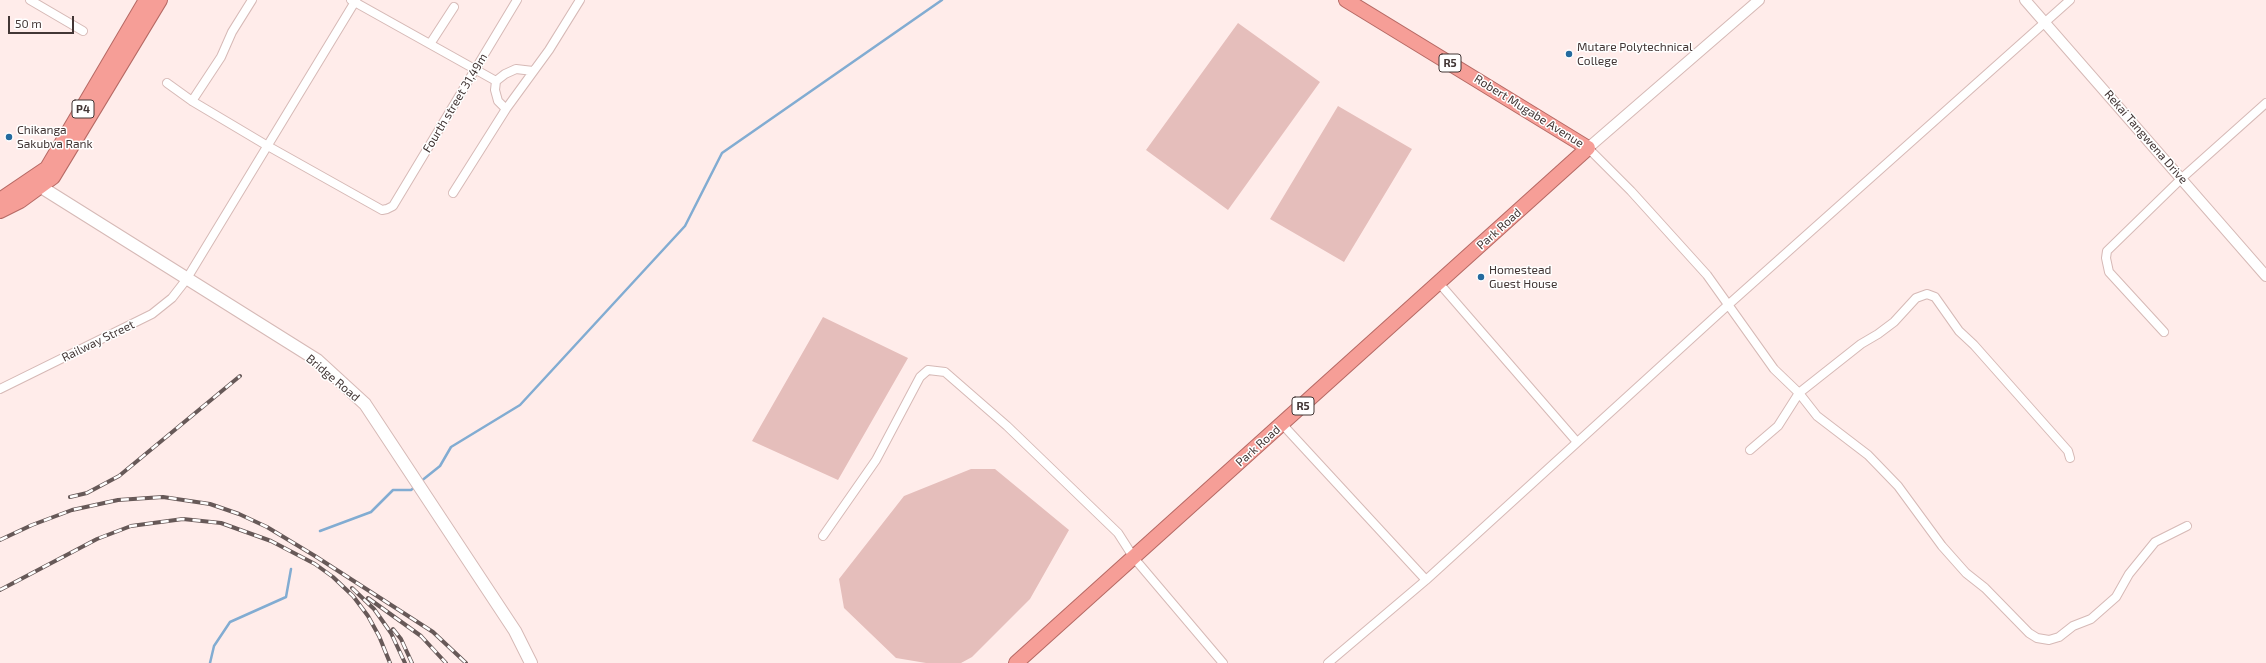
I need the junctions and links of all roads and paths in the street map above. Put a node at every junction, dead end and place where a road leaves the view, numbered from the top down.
1 (30, 0) edge
2 (146, 0) edge
3 (160, 0) edge
4 (252, 0) edge
5 (517, 0) edge
6 (580, 0) edge
7 (1346, 0) edge
8 (1759, 0) edge
9 (2025, 0) edge
10 (2070, 0) edge
11 (353, 1) edge
12 (454, 7) dead end
13 (2045, 22) junction
14 (83, 31) dead end
15 (430, 44) junction
16 (476, 68) junction
17 (533, 71) junction
18 (496, 81) junction
19 (167, 83) dead end
20 (192, 101) junction
21 (2266, 103) edge
22 (506, 109) junction
23 (266, 146) junction
24 (1588, 148) junction
25 (2182, 178) junction
26 (41, 187) junction
27 (453, 193) dead end
28 (0, 200) edge
29 (0, 211) edge
30 (2266, 276) edge
31 (186, 280) junction
32 (1439, 283) junction
33 (1728, 305) junction
34 (2164, 332) dead end
35 (0, 389) edge
36 (1799, 393) junction
37 (1282, 424) junction
38 (1576, 442) junction
39 (1750, 450) dead end
40 (2070, 458) dead end
41 (2187, 526) dead end
42 (823, 536) dead end
43 (1134, 558) junction
44 (1426, 580) junction
45 (531, 663) edge
46 (1016, 663) edge
47 (1223, 663) edge
48 (1328, 663) edge

1 - 14 street
2 - 28 highway, P4
3 - 26 highway, P4
4 - 20 street
5 - 16 street, Fourth street 31,49m
6 - 17 street
7 - 24 highway, Robert Mugabe Avenue / R5
8 - 24 street
9 - 13 street, Rekai Tangwena Drive
10 - 13 street
11 - 15 street
11 - 23 street, Railway Street
12 - 15 street
13 - 25 street, Rekai Tangwena Drive
13 - 33 street
15 - 16 street
16 - 18 street
16 - 23 street, Fourth street 31,49m
17 - 18 street
17 - 22 street
18 - 22 street
19 - 20 street
20 - 23 street
21 - 25 street
22 - 27 street
23 - 31 street, Railway Street
24 - 32 highway, Park Road / R5
24 - 33 street
25 - 30 street, Rekai Tangwena Drive
25 - 34 street
26 - 29 highway, P4
26 - 31 main road, Bridge Road
31 - 35 street, Railway Street
31 - 45 main road, Bridge Road
32 - 37 highway, Park Road / R5
32 - 38 street
33 - 36 street
33 - 38 street
36 - 39 street
36 - 40 street
36 - 41 street
37 - 43 highway, Park Road / R5
37 - 44 street
38 - 44 street
42 - 43 street
43 - 46 highway, Park Road / R5
43 - 47 street
44 - 48 street

